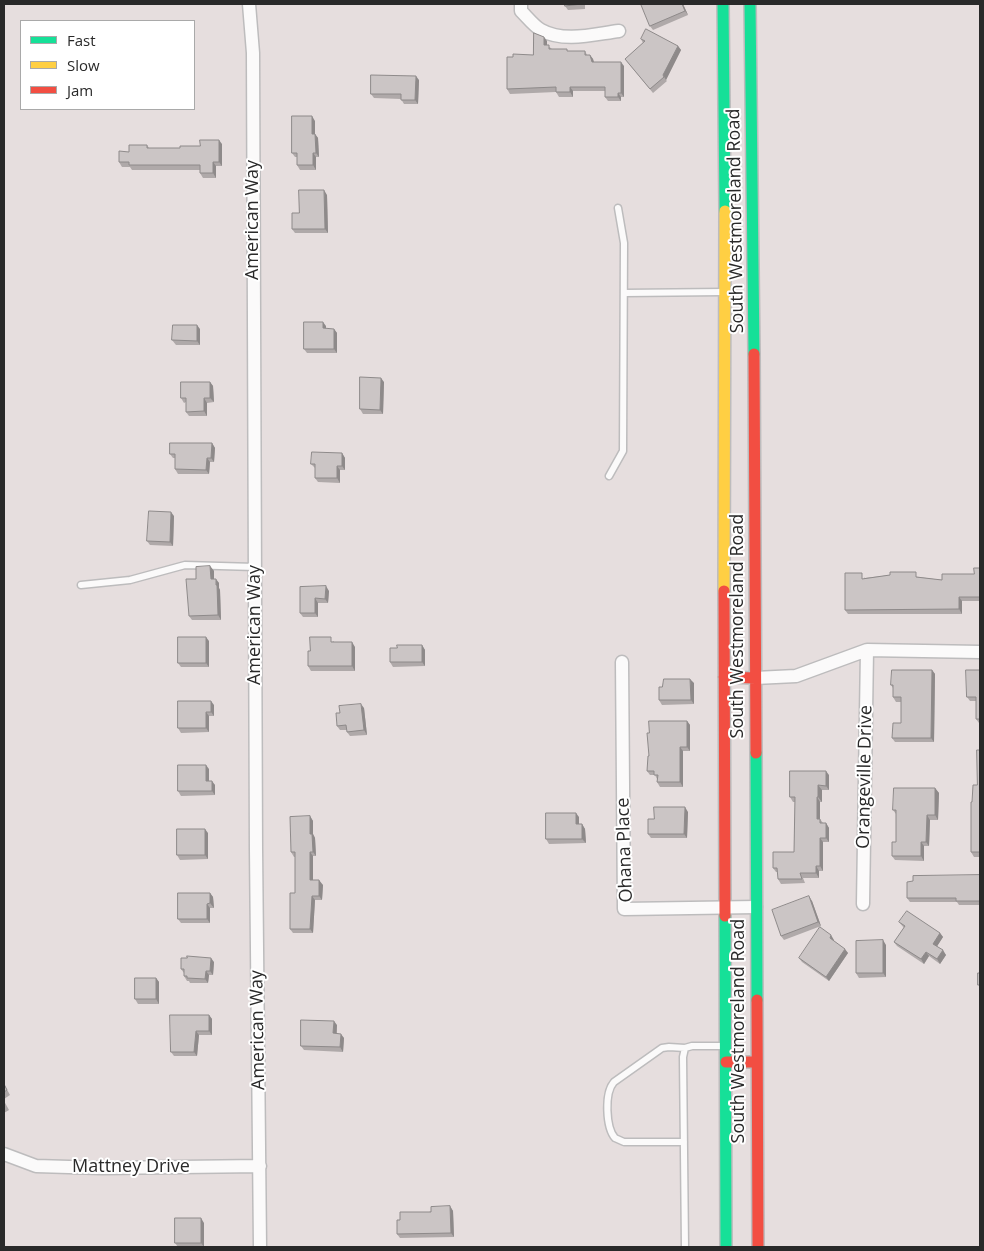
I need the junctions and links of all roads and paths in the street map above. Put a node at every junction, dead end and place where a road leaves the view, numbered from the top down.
1 (250, 4) edge
2 (521, 4) edge
3 (723, 4) edge
4 (750, 4) edge
5 (619, 31) dead end
6 (618, 208) dead end
7 (740, 292) junction
8 (624, 293) junction
9 (609, 476) dead end
10 (255, 567) junction
11 (81, 585) dead end
12 (867, 650) junction
13 (980, 652) edge
14 (622, 662) dead end
15 (724, 677) junction
16 (755, 678) junction
17 (863, 904) dead end
18 (756, 907) junction
19 (724, 908) junction
20 (726, 1046) junction
21 (685, 1048) junction
22 (726, 1062) junction
23 (757, 1062) junction
24 (684, 1142) junction
25 (4, 1154) edge
26 (260, 1166) junction
27 (260, 1247) edge
28 (685, 1247) edge
29 (726, 1247) edge
30 (758, 1247) edge

1 - 10 street, American Way
2 - 5 street
3 - 7 main road, South Westmoreland Road
4 - 7 main road, South Westmoreland Road
6 - 8 lane
7 - 8 lane
7 - 15 main road, South Westmoreland Road
7 - 16 main road, South Westmoreland Road
8 - 9 lane
10 - 11 lane
10 - 26 street, American Way
12 - 13 street
12 - 16 street
12 - 17 street, Orangeville Drive
14 - 19 street, Ohana Place
15 - 16 main road
15 - 19 main road, South Westmoreland Road
16 - 18 main road, South Westmoreland Road
18 - 19 street, Ohana Place
18 - 23 main road, South Westmoreland Road
19 - 20 main road, South Westmoreland Road
20 - 21 lane
20 - 22 main road, South Westmoreland Road
21 - 24 lane
21 - 24 lane
22 - 23 main road
22 - 29 main road, South Westmoreland Road
23 - 30 main road, South Westmoreland Road
24 - 28 lane
25 - 26 street, Mattney Drive
26 - 27 street, American Way

